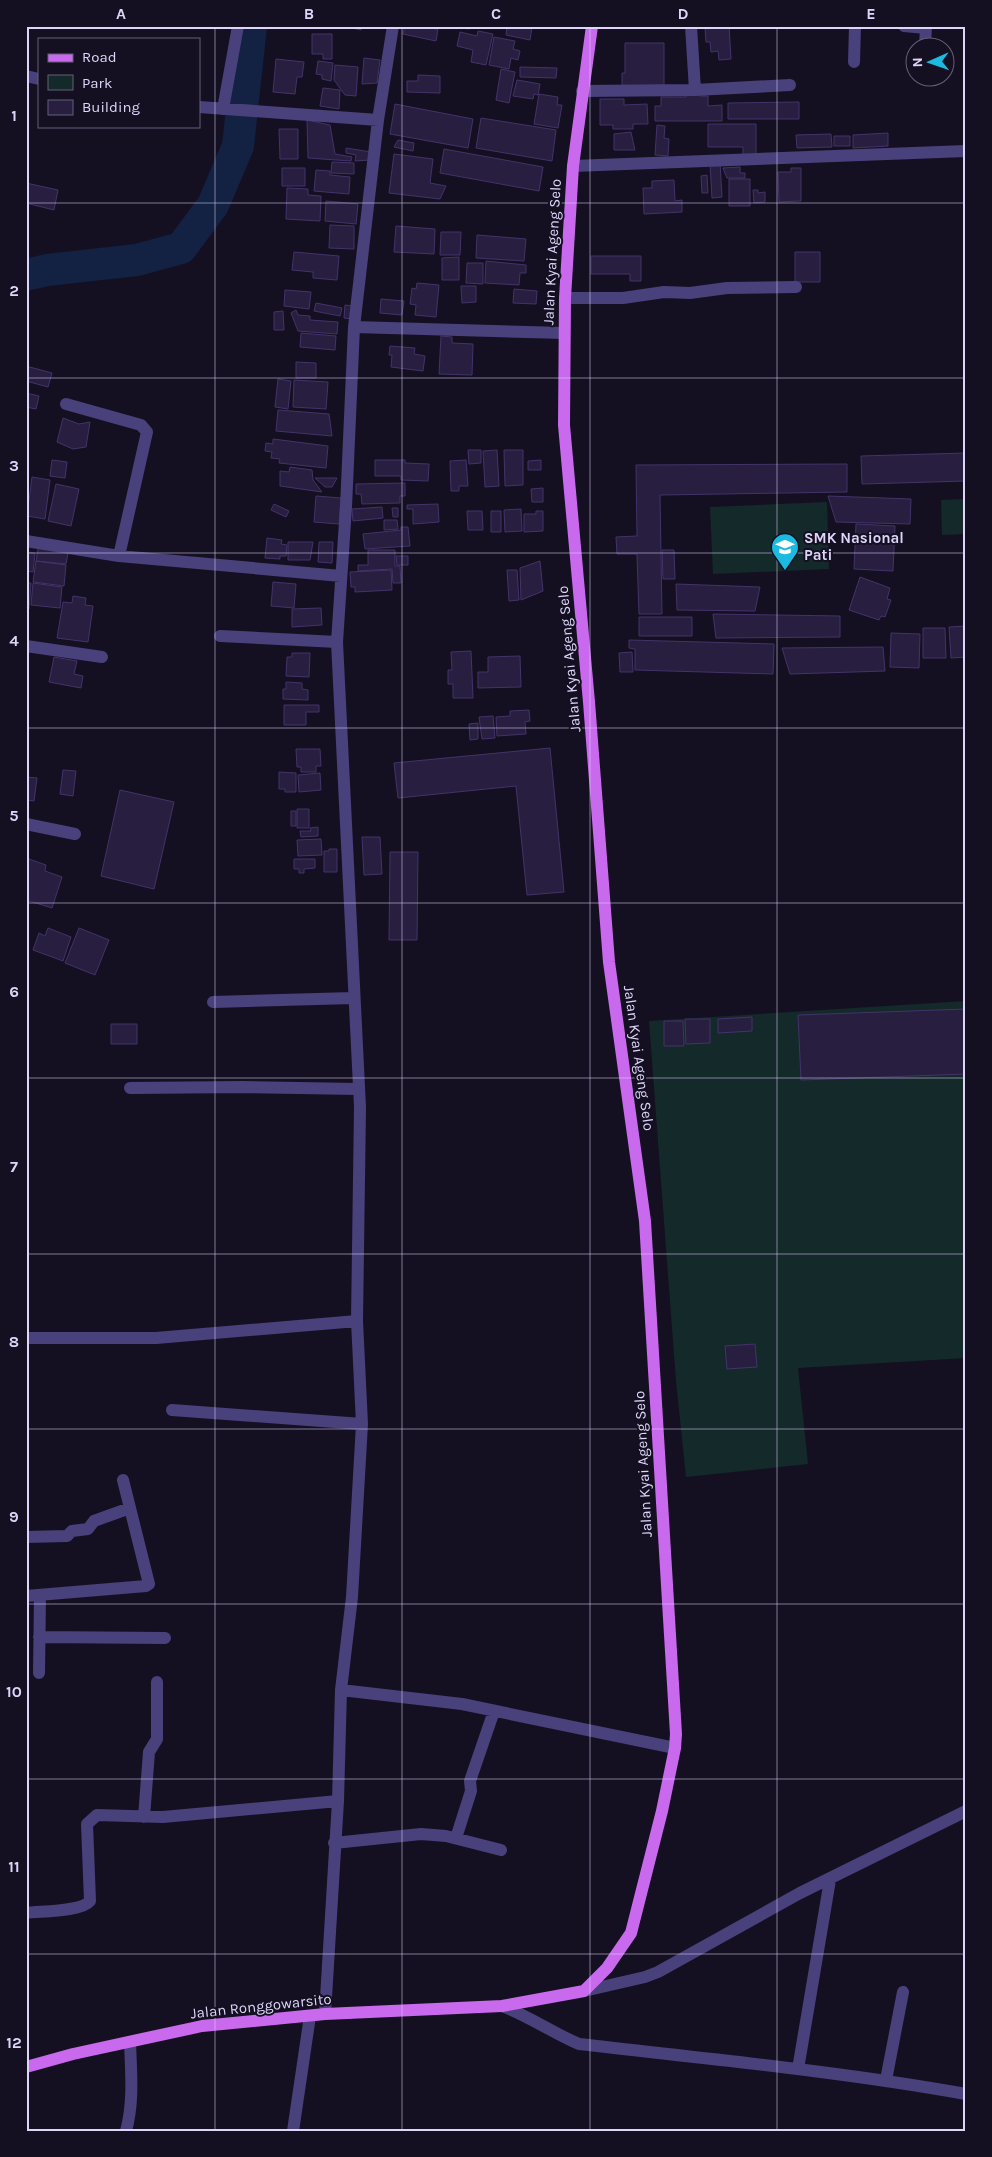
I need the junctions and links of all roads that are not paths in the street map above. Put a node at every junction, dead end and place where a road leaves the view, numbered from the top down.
1 (238, 26) edge
2 (393, 26) edge
3 (592, 26) edge
4 (691, 26) edge
5 (855, 26) edge
6 (904, 26) edge
7 (926, 27) edge
8 (854, 62) dead end
9 (790, 84) dead end
10 (695, 90) junction
11 (582, 91) junction
12 (200, 107) edge
13 (226, 109) junction
14 (378, 120) junction
15 (966, 150) edge
16 (573, 166) junction
17 (796, 287) dead end
18 (565, 298) junction
19 (354, 327) junction
20 (564, 333) junction
21 (66, 404) dead end
22 (26, 541) edge
23 (119, 556) junction
24 (341, 576) junction
25 (220, 636) dead end
26 (337, 642) junction
27 (26, 646) edge
28 (102, 657) dead end
29 (26, 824) edge
30 (75, 834) dead end
31 (353, 998) junction
32 (213, 1002) dead end
33 (130, 1088) dead end
34 (358, 1089) junction
35 (357, 1321) junction
36 (26, 1338) edge
37 (172, 1410) dead end
38 (362, 1424) junction
39 (123, 1480) dead end
40 (130, 1508) junction
41 (26, 1537) edge
42 (40, 1595) junction
43 (26, 1596) edge
44 (39, 1637) junction
45 (165, 1638) dead end
46 (38, 1673) dead end
47 (157, 1682) dead end
48 (341, 1690) junction
49 (494, 1711) junction
50 (675, 1748) junction
51 (338, 1801) junction
52 (966, 1811) edge
53 (144, 1817) junction
54 (456, 1838) junction
55 (334, 1843) junction
56 (501, 1850) dead end
57 (830, 1880) junction
58 (26, 1913) edge
59 (584, 1991) junction
60 (903, 1992) dead end
61 (502, 2006) junction
62 (325, 2014) junction
63 (310, 2016) junction
64 (130, 2042) junction
65 (26, 2067) edge
66 (798, 2069) junction
67 (886, 2080) junction
68 (966, 2094) edge
69 (126, 2131) edge
70 (293, 2131) edge

1 - 13 street
2 - 14 street
3 - 11 main road, Jalan Kyai Ageng Selo
4 - 10 street
5 - 8 street
6 - 7 street
9 - 10 street
10 - 11 street
11 - 16 main road, Jalan Kyai Ageng Selo
12 - 13 street
13 - 14 street
14 - 19 street
15 - 16 street
16 - 18 main road, Jalan Kyai Ageng Selo
17 - 18 street
18 - 20 main road, Jalan Kyai Ageng Selo
19 - 20 street
19 - 24 street
20 - 50 main road, Jalan Kyai Ageng Selo
21 - 23 street
22 - 23 street
23 - 24 street
24 - 26 street
25 - 26 street
26 - 31 street
27 - 28 street
29 - 30 street
31 - 32 street
31 - 34 street
33 - 34 street
34 - 35 street
35 - 36 street
35 - 38 street
37 - 38 street
38 - 48 street
39 - 40 street
40 - 41 street
40 - 42 street
42 - 43 street
42 - 44 street
44 - 45 street
44 - 46 street
47 - 53 street
48 - 49 street
48 - 51 street
49 - 50 street
49 - 54 street
50 - 59 main road, Jalan Kyai Ageng Selo
51 - 53 street
51 - 55 street
52 - 57 street
53 - 58 street
54 - 55 street
54 - 56 street
55 - 62 street
57 - 59 street
57 - 66 street
59 - 61 main road
60 - 67 street
61 - 62 main road, Jalan Ronggowarsito
61 - 66 street
62 - 63 main road, Jalan Ronggowarsito
63 - 64 main road, Jalan Ronggowarsito
63 - 70 street
64 - 65 main road, Jalan Ronggowarsito
64 - 69 street
66 - 67 street
67 - 68 street

